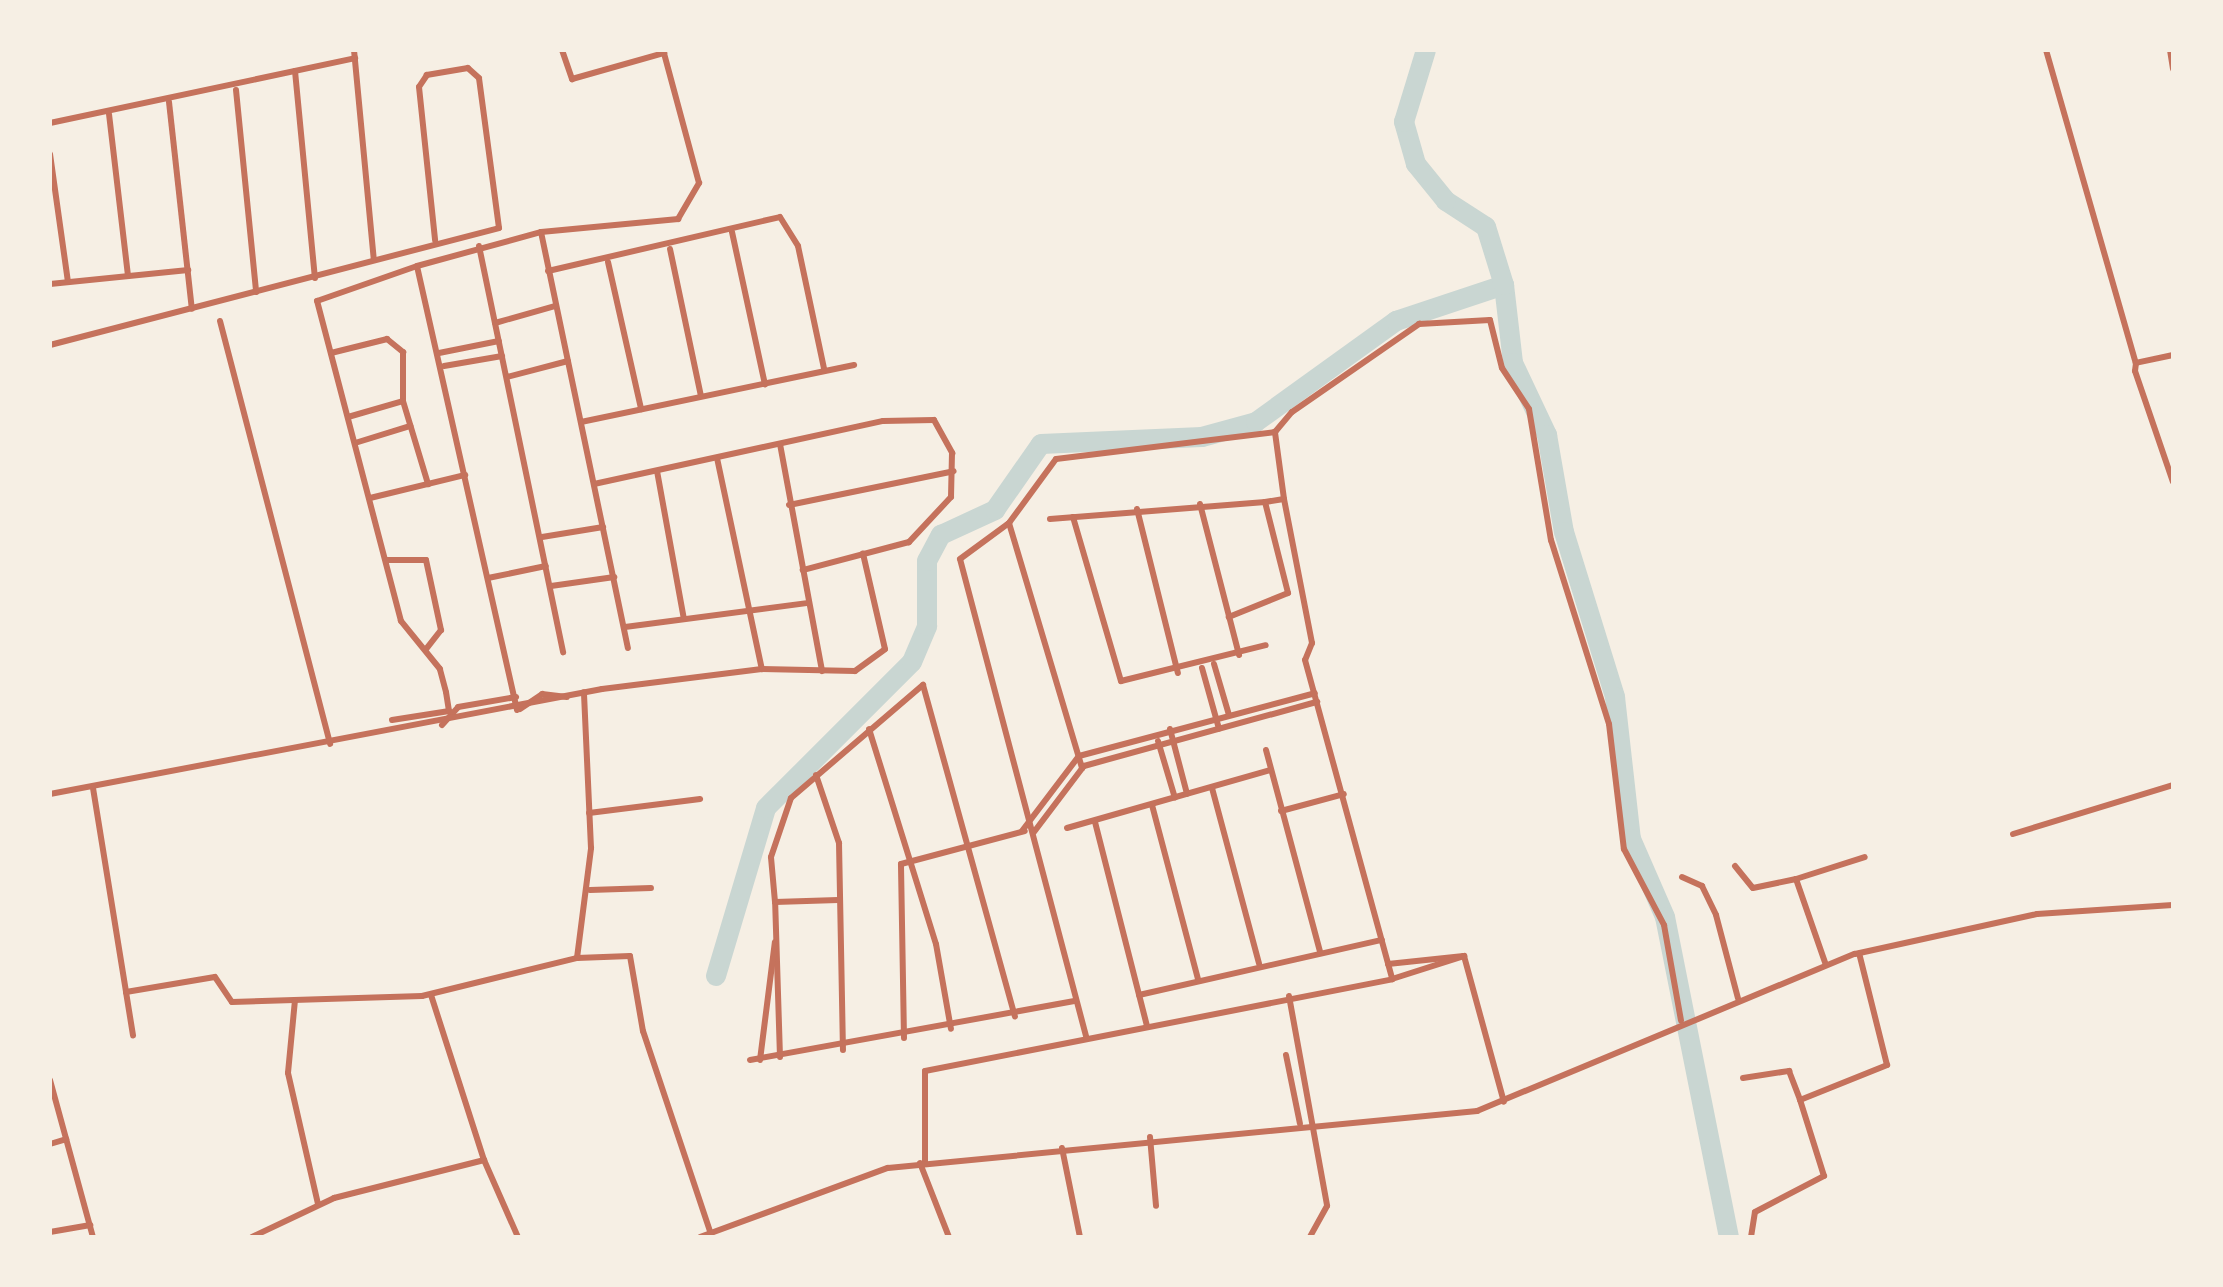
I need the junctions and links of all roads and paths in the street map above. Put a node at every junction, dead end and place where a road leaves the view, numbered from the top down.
1 (562, 50) edge
2 (2046, 50) edge
3 (2170, 50) edge
4 (663, 52) edge
5 (355, 54) edge
6 (2173, 69) edge
7 (295, 72) junction
8 (236, 90) junction
9 (169, 102) junction
10 (109, 114) junction
11 (50, 123) edge
12 (50, 154) edge
13 (541, 232) junction
14 (732, 232) junction
15 (435, 240) junction
16 (479, 246) junction
17 (670, 249) junction
18 (374, 260) junction
19 (608, 262) junction
20 (417, 266) junction
21 (188, 270) junction
22 (548, 271) junction
23 (128, 276) junction
24 (315, 278) junction
25 (68, 282) junction
26 (50, 284) edge
27 (256, 293) junction
28 (555, 306) junction
29 (192, 309) junction
30 (220, 321) dead end
31 (495, 323) junction
32 (499, 341) junction
33 (50, 346) edge
34 (439, 353) junction
35 (331, 354) junction
36 (2173, 355) edge
37 (502, 356) junction
38 (568, 361) junction
39 (2136, 362) junction
40 (854, 365) dead end
41 (444, 366) junction
42 (824, 368) junction
43 (507, 376) junction
44 (765, 384) junction
45 (701, 396) junction
46 (403, 401) junction
47 (641, 409) junction
48 (348, 416) junction
49 (581, 422) junction
50 (410, 426) junction
51 (1275, 432) junction
52 (355, 443) junction
53 (780, 444) junction
54 (717, 458) junction
55 (657, 470) junction
56 (954, 471) junction
57 (465, 476) junction
58 (2173, 482) edge
59 (428, 484) junction
60 (594, 484) junction
61 (370, 498) junction
62 (1284, 499) junction
63 (1265, 502) junction
64 (1200, 504) junction
65 (790, 505) junction
66 (1137, 509) junction
67 (1073, 517) junction
68 (1050, 519) dead end
69 (1009, 522) junction
70 (602, 527) junction
71 (542, 538) junction
72 (863, 554) junction
73 (386, 560) junction
74 (546, 566) junction
75 (803, 570) junction
76 (614, 577) junction
77 (488, 578) junction
78 (551, 586) junction
79 (808, 603) junction
80 (750, 610) junction
81 (1229, 617) junction
82 (684, 619) junction
83 (624, 627) junction
84 (1266, 646) dead end
85 (628, 648) dead end
86 (426, 649) junction
87 (563, 652) dead end
88 (1239, 655) junction
89 (1214, 664) junction
90 (1202, 668) junction
91 (762, 670) junction
92 (822, 672) junction
93 (1178, 673) junction
94 (584, 692) junction
95 (1314, 692) junction
96 (516, 697) junction
97 (1317, 702) junction
98 (518, 710) junction
99 (449, 711) junction
100 (1229, 713) junction
101 (1216, 716) junction
102 (392, 720) dead end
103 (442, 726) junction
104 (1231, 726) junction
105 (1170, 728) junction
106 (1218, 728) junction
107 (869, 729) junction
108 (1156, 733) junction
109 (1172, 740) junction
110 (330, 744) junction
111 (1159, 744) junction
112 (1266, 750) dead end
113 (1076, 758) junction
114 (1082, 768) junction
115 (1270, 770) junction
116 (816, 775) junction
117 (2173, 785) edge
118 (93, 788) junction
119 (1212, 788) junction
120 (50, 794) edge
121 (1188, 794) junction
122 (1344, 794) junction
123 (700, 798) dead end
124 (1175, 798) junction
125 (1152, 805) junction
126 (1281, 811) junction
127 (589, 813) junction
128 (1028, 822) junction
129 (1095, 822) junction
130 (1067, 828) dead end
131 (1022, 831) junction
132 (1034, 832) junction
133 (2013, 834) dead end
134 (970, 844) junction
135 (1865, 857) dead end
136 (909, 858) junction
137 (1735, 866) dead end
138 (1682, 878) dead end
139 (1796, 879) junction
140 (651, 888) dead end
141 (589, 892) junction
142 (838, 900) junction
143 (775, 902) junction
144 (2173, 905) edge
145 (776, 939) junction
146 (1382, 940) junction
147 (1320, 952) junction
148 (1859, 954) junction
149 (1464, 956) junction
150 (578, 958) junction
151 (1259, 964) junction
152 (1388, 964) junction
153 (1826, 965) junction
154 (1198, 979) junction
155 (1392, 979) junction
156 (126, 992) junction
157 (1139, 995) junction
158 (427, 996) junction
159 (1289, 996) junction
160 (1738, 998) junction
161 (295, 1000) junction
162 (1076, 1001) junction
163 (1015, 1016) junction
164 (1687, 1017) junction
165 (1147, 1026) junction
166 (951, 1029) junction
167 (133, 1035) dead end
168 (1086, 1036) junction
169 (904, 1038) junction
170 (843, 1050) junction
171 (1286, 1055) dead end
172 (780, 1057) junction
173 (750, 1060) dead end
174 (760, 1060) junction
175 (1743, 1078) dead end
176 (50, 1080) edge
177 (1800, 1100) junction
178 (1504, 1102) junction
179 (1311, 1123) junction
180 (1300, 1124) junction
181 (1150, 1137) junction
182 (66, 1139) junction
183 (50, 1144) edge
184 (1062, 1148) junction
185 (484, 1160) junction
186 (922, 1163) junction
187 (318, 1205) junction
188 (1156, 1206) dead end
189 (90, 1225) junction
190 (50, 1232) edge
191 (710, 1232) junction
192 (93, 1237) edge
193 (252, 1237) edge
194 (518, 1237) edge
195 (700, 1237) edge
196 (950, 1237) edge
197 (1080, 1237) edge
198 (1310, 1237) edge
199 (1751, 1237) edge

1 - 4 street
2 - 39 street
3 - 6 street
4 - 13 street
5 - 7 street
5 - 18 street
7 - 8 street
7 - 24 street
8 - 9 street
8 - 27 street
9 - 10 street
9 - 21 street
10 - 11 street
10 - 23 street
12 - 25 street
13 - 16 street
13 - 22 street
14 - 17 street
14 - 42 street
14 - 44 street
15 - 15 street
15 - 18 street
16 - 20 street
16 - 31 street
17 - 19 street
17 - 45 street
18 - 24 street
19 - 22 street
19 - 47 street
20 - 34 street
20 - 35 street
21 - 23 street
21 - 29 street
22 - 28 street
23 - 25 street
24 - 27 street
25 - 26 street
27 - 29 street
28 - 31 street
28 - 38 street
29 - 33 street
30 - 110 street
31 - 32 street
32 - 34 street
32 - 37 street
34 - 41 street
35 - 46 street
35 - 48 street
36 - 39 street
37 - 41 street
37 - 43 street
38 - 43 street
38 - 49 street
39 - 58 street
40 - 42 street
41 - 57 street
42 - 44 street
43 - 71 street
44 - 45 street
45 - 47 street
46 - 48 street
46 - 50 street
47 - 49 street
48 - 52 street
49 - 60 street
50 - 52 street
50 - 59 street
51 - 62 street
51 - 69 street
51 - 164 street
52 - 61 street
53 - 54 street
53 - 56 street
53 - 65 street
54 - 55 street
54 - 80 street
55 - 60 street
55 - 82 street
56 - 65 street
56 - 72 street
57 - 59 street
57 - 77 street
59 - 61 street
60 - 70 street
61 - 73 street
62 - 63 street
62 - 95 street
63 - 64 street
63 - 81 street
64 - 66 street
64 - 81 street
65 - 75 street
66 - 67 street
66 - 93 street
67 - 68 street
67 - 93 street
69 - 113 street
69 - 128 street
70 - 71 street
70 - 76 street
71 - 74 street
72 - 75 street
72 - 92 street
73 - 86 street
73 - 86 street
74 - 77 street
74 - 78 street
75 - 79 street
76 - 78 street
76 - 83 street
77 - 96 street
78 - 87 street
79 - 80 street
79 - 92 street
80 - 82 street
80 - 91 street
81 - 88 street
82 - 83 street
83 - 85 street
84 - 88 street
86 - 99 street
88 - 89 street
89 - 90 street
89 - 100 street
90 - 93 street
90 - 101 street
91 - 92 street
91 - 94 street
94 - 98 street
94 - 127 street
95 - 97 street
95 - 100 street
96 - 98 street
96 - 99 street
97 - 104 street
97 - 122 street
98 - 103 street
99 - 102 street
99 - 103 street
100 - 101 street
100 - 104 street
101 - 105 street
101 - 106 street
103 - 110 street
104 - 106 street
105 - 108 street
105 - 109 street
106 - 109 street
107 - 116 street
107 - 134 street
107 - 136 street
108 - 111 street
108 - 113 street
109 - 111 street
109 - 121 street
110 - 118 street
111 - 114 street
111 - 124 street
112 - 115 street
113 - 114 street
113 - 128 street
114 - 132 street
115 - 119 street
115 - 126 street
116 - 142 street
116 - 143 street
117 - 133 street
118 - 120 street
118 - 156 street
119 - 121 street
119 - 151 street
121 - 124 street
122 - 126 street
122 - 146 street
123 - 127 street
124 - 125 street
125 - 129 street
125 - 154 street
126 - 147 street
127 - 141 street
128 - 131 street
128 - 132 street
129 - 130 street
129 - 157 street
131 - 132 street
131 - 134 street
132 - 162 street
134 - 136 street
134 - 163 street
135 - 139 street
136 - 166 street
136 - 169 street
137 - 139 street
138 - 160 street
139 - 153 street
140 - 141 street
141 - 150 street
142 - 143 street
142 - 170 street
143 - 145 street
144 - 148 street
145 - 172 street
145 - 174 street
146 - 147 street
146 - 152 street
147 - 151 street
148 - 153 street
148 - 177 street
149 - 152 street
149 - 155 street
149 - 178 street
150 - 158 street
150 - 191 street
151 - 154 street
152 - 155 street
153 - 160 street
154 - 157 street
155 - 159 street
156 - 161 street
156 - 167 street
157 - 165 street
158 - 161 street
158 - 185 street
159 - 165 street
159 - 179 street
160 - 164 street
161 - 187 street
162 - 163 street
162 - 168 street
163 - 166 street
164 - 178 street
165 - 168 street
166 - 169 street
168 - 186 street
169 - 170 street
170 - 172 street
171 - 180 street
172 - 174 street
173 - 174 street
175 - 177 street
176 - 182 street
177 - 199 street
178 - 179 street
179 - 180 street
179 - 198 street
180 - 181 street
181 - 184 street
181 - 188 street
182 - 183 street
182 - 189 street
184 - 186 street
184 - 197 street
185 - 187 street
185 - 194 street
186 - 191 street
186 - 196 street
187 - 193 street
189 - 190 street
189 - 192 street
191 - 195 street

